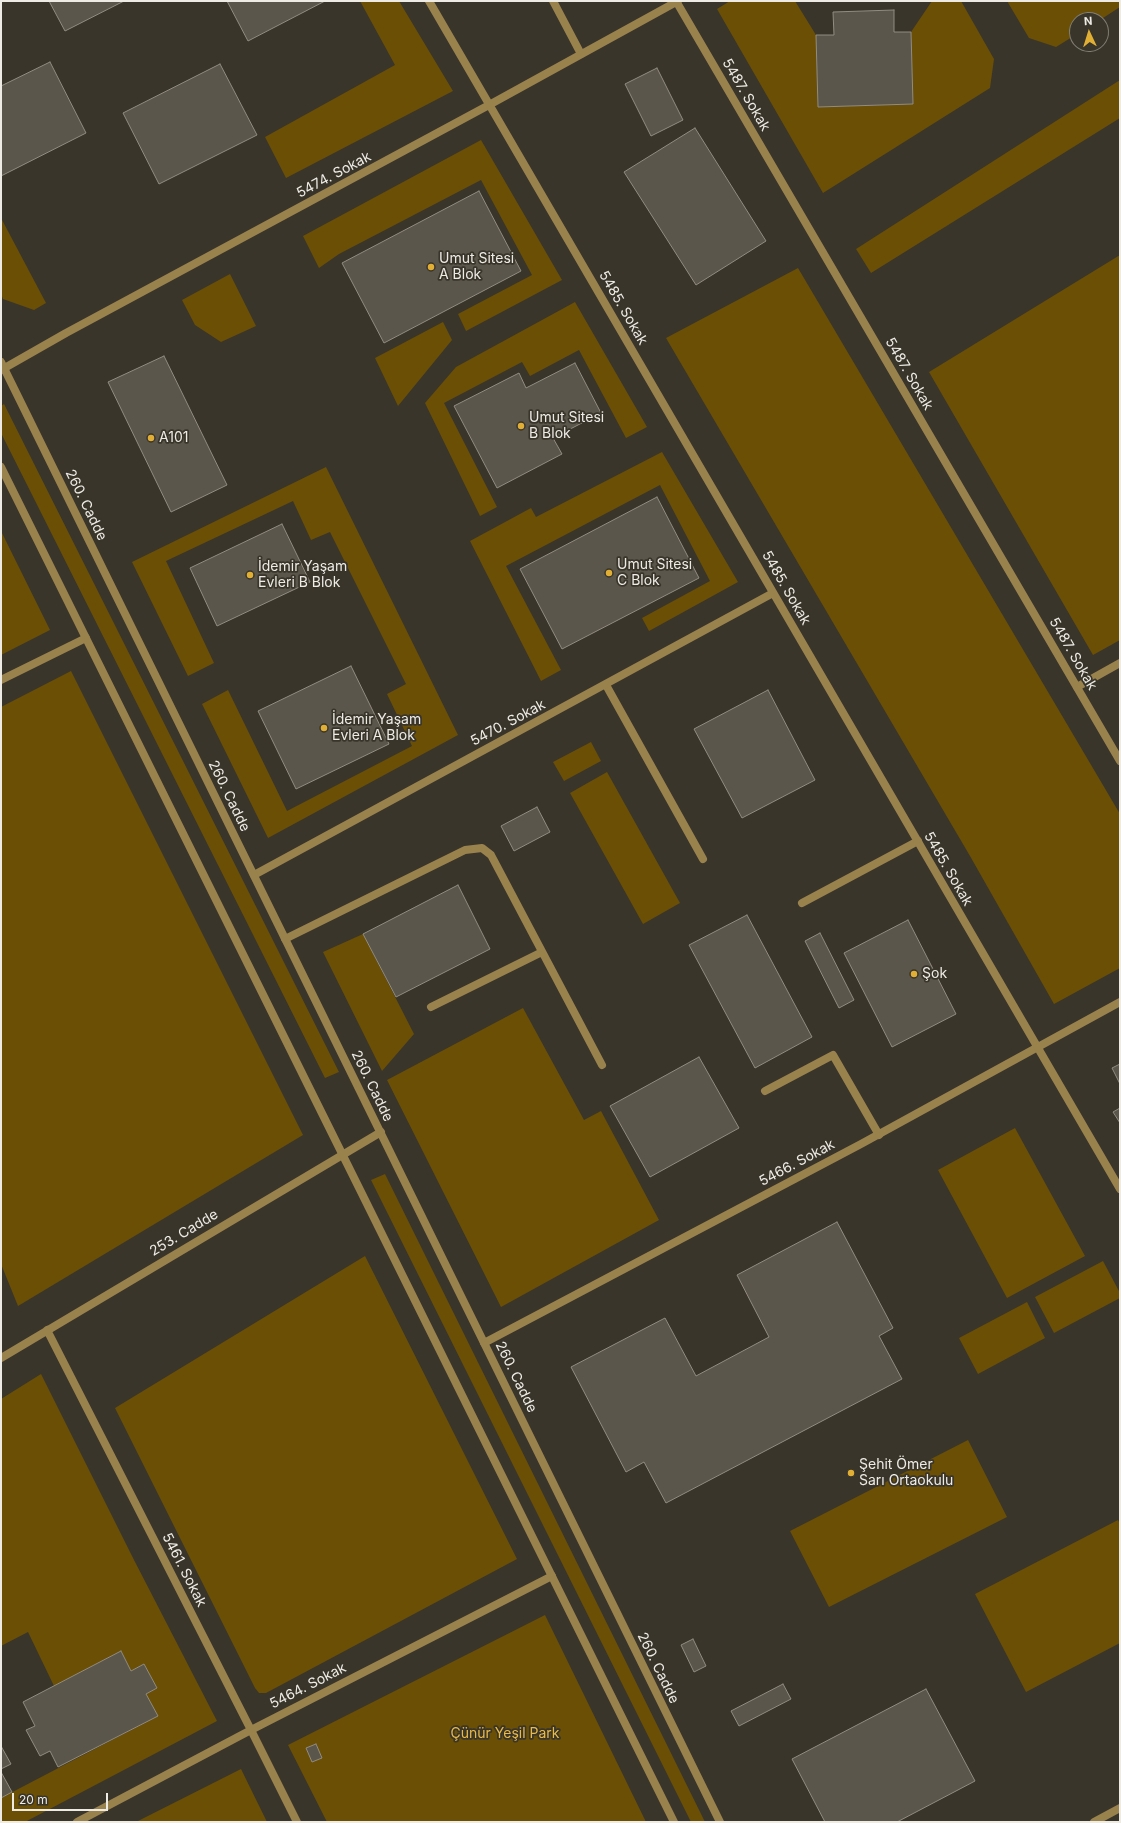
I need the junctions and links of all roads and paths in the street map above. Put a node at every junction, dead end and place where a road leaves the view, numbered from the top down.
1 (429, 1) edge
2 (553, 1) edge
3 (677, 1) edge
4 (581, 54) junction
5 (489, 105) junction
6 (2, 367) edge
7 (1, 467) edge
8 (774, 593) junction
9 (86, 638) junction
10 (1120, 663) edge
11 (1, 680) edge
12 (606, 685) junction
13 (1077, 687) junction
14 (1120, 761) edge
15 (918, 841) junction
16 (703, 860) dead end
17 (254, 875) junction
18 (802, 903) dead end
19 (285, 939) junction
20 (542, 952) junction
21 (1120, 1002) edge
22 (432, 1007) dead end
23 (1038, 1047) junction
24 (602, 1065) dead end
25 (765, 1091) dead end
26 (381, 1132) junction
27 (878, 1135) junction
28 (342, 1154) junction
29 (1120, 1189) edge
30 (47, 1330) junction
31 (484, 1343) junction
32 (1, 1358) edge
33 (552, 1576) junction
34 (251, 1730) junction
35 (1120, 1808) edge
36 (77, 1822) edge
37 (297, 1822) edge
38 (674, 1822) edge
39 (720, 1822) edge
40 (1094, 1822) edge

1 - 5 street, 5485. Sokak
2 - 4 street
3 - 4 street, 5474. Sokak
3 - 13 street, 5487. Sokak
4 - 5 street, 5474. Sokak
5 - 6 street, 5474. Sokak
5 - 8 street, 5485. Sokak
6 - 17 street, 260. Cadde
7 - 9 street
8 - 12 street, 5470. Sokak
8 - 15 street, 5485. Sokak
9 - 11 street
9 - 28 street
10 - 13 street
12 - 16 street
12 - 17 street, 5470. Sokak
13 - 14 street, 5487. Sokak
15 - 18 street
15 - 23 street, 5485. Sokak
17 - 19 street, 260. Cadde
19 - 20 street
19 - 26 street, 260. Cadde
20 - 22 street
20 - 24 street
21 - 23 street, 5466. Sokak
23 - 27 street, 5466. Sokak
23 - 29 street, 5485. Sokak
25 - 27 street
26 - 28 street, 253. Cadde
26 - 31 street, 260. Cadde
27 - 31 street, 5466. Sokak
28 - 30 street, 253. Cadde
28 - 33 street
30 - 32 street, 253. Cadde
30 - 34 street, 5461. Sokak
31 - 39 street, 260. Cadde
33 - 34 street, 5464. Sokak
33 - 38 street
34 - 36 street, 5464. Sokak
34 - 37 street, 5461. Sokak
35 - 40 street

